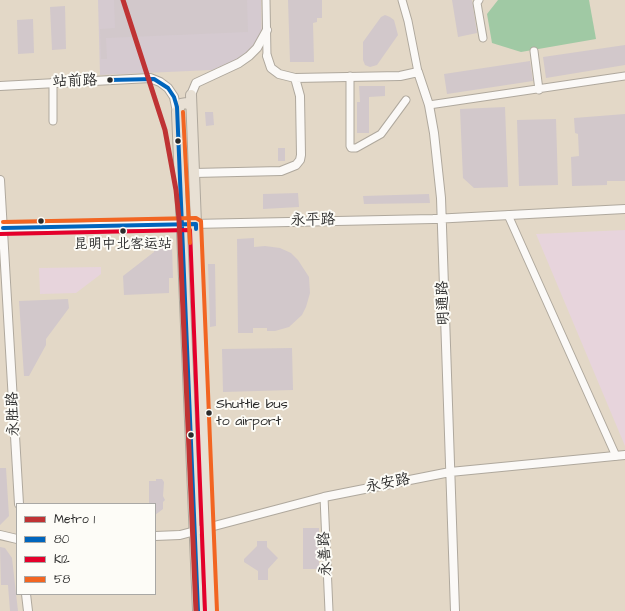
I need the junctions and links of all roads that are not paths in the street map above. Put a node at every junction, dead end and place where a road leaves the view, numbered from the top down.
1 (266, 0) edge
2 (402, 0) edge
3 (479, 0) edge
4 (267, 30) junction
5 (483, 38) dead end
6 (534, 51) dead end
7 (268, 56) joint
8 (418, 72) junction
9 (350, 76) junction
10 (625, 76) edge
11 (295, 78) junction
12 (53, 82) junction
13 (0, 86) edge
14 (540, 90) junction
15 (191, 95) joint
16 (406, 100) dead end
17 (428, 105) junction
18 (191, 106) junction
19 (177, 112) junction
20 (53, 121) dead end
21 (194, 173) junction
22 (0, 180) edge
23 (625, 209) edge
24 (508, 215) junction
25 (441, 218) junction
26 (183, 224) junction
27 (196, 224) junction
28 (2, 228) edge
29 (621, 455) edge
30 (450, 472) junction
31 (324, 497) junction
32 (19, 503) edge
33 (209, 527) junction
34 (196, 531) junction
35 (0, 535) edge
36 (156, 536) edge
37 (16, 539) edge
38 (26, 595) edge
39 (28, 611) edge
40 (198, 611) edge
41 (211, 611) edge
42 (329, 611) edge
43 (455, 611) edge

1 - 4 street
2 - 8 street, 明通路
3 - 5 street
4 - 7 street
4 - 15 street
6 - 14 street
7 - 11 street
8 - 9 street
8 - 17 street, 明通路
9 - 11 street
9 - 16 street
10 - 14 street
11 - 21 street
12 - 13 street, 站前路
12 - 19 street, 站前路
12 - 20 street
14 - 17 street
15 - 18 main road
17 - 25 street, 明通路
18 - 19 main road
18 - 21 main road
19 - 26 main road
21 - 27 main road
22 - 28 street, 永胜路
23 - 24 street, 永平路
24 - 25 street, 永平路
24 - 29 street
25 - 27 street, 永平路
25 - 30 street, 明通路
26 - 27 street, 永平路
26 - 28 street, 永平路
26 - 34 main road
27 - 33 main road
28 - 32 street, 永胜路
29 - 30 street, 永安路
30 - 31 street, 永安路
30 - 43 street, 明通路
31 - 33 street, 永安路
31 - 42 street, 永善路
33 - 34 street, 永安路
33 - 41 main road
34 - 36 street, 永安路
34 - 40 main road
35 - 37 street
38 - 39 street

